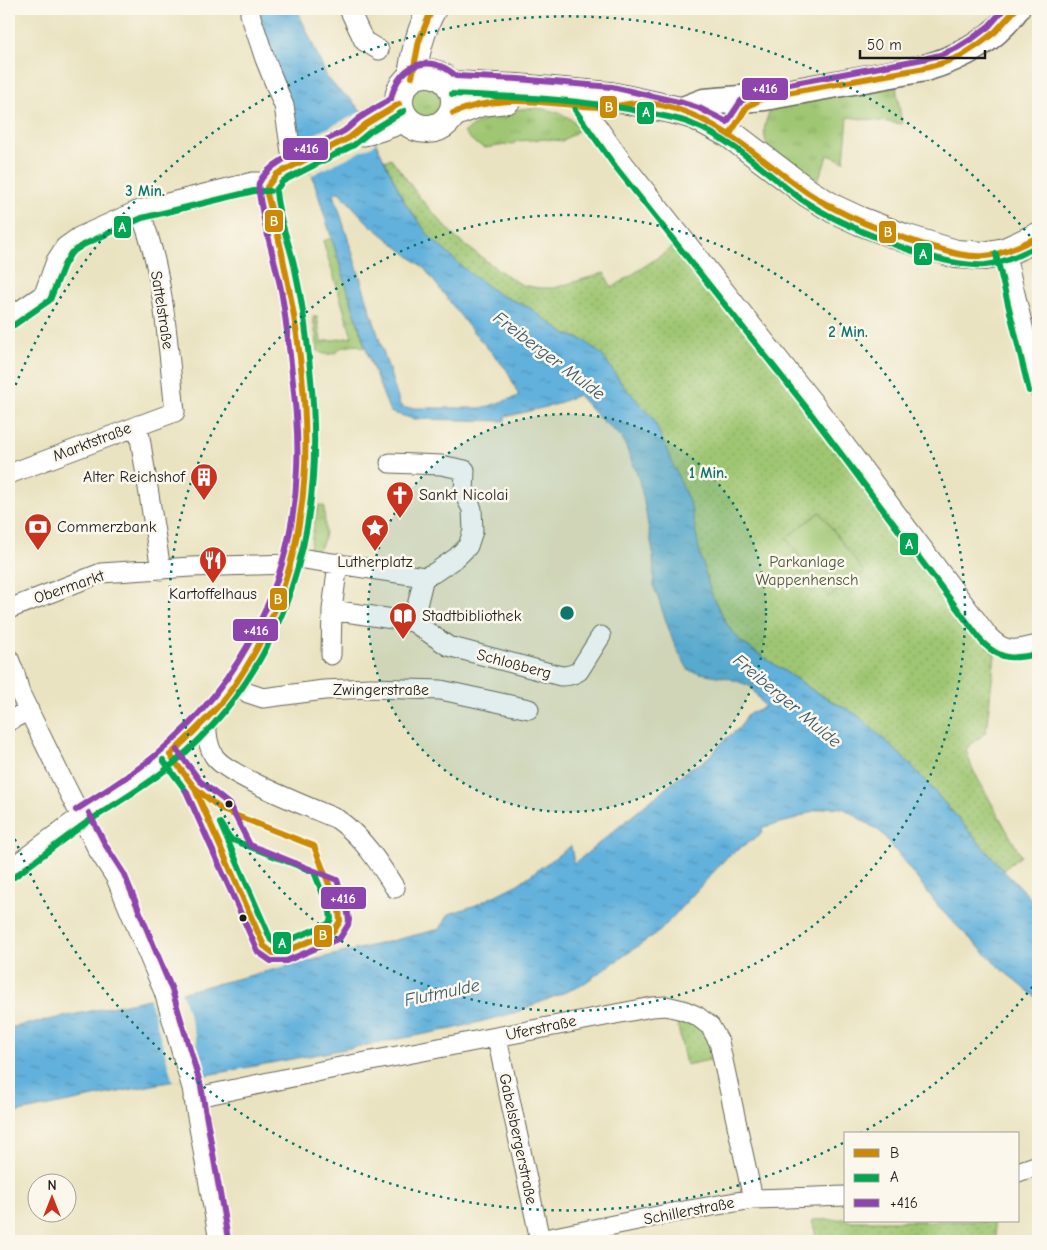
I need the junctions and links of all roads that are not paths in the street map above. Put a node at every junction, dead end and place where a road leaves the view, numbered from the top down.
1 (349, 9) edge
2 (432, 9) edge
3 (442, 9) edge
4 (1016, 9) edge
5 (250, 14) dead end
6 (379, 50) dead end
7 (433, 78) junction
8 (765, 97) junction
9 (640, 103) junction
10 (582, 105) junction
11 (680, 111) junction
12 (403, 113) junction
13 (453, 113) junction
14 (730, 134) junction
15 (298, 162) junction
16 (270, 182) junction
17 (139, 210) junction
18 (1038, 237) edge
19 (1006, 252) junction
20 (9, 318) edge
21 (1038, 389) edge
22 (175, 412) joint
23 (138, 425) dead end
24 (390, 463) dead end
25 (9, 474) edge
26 (292, 560) junction
27 (338, 563) junction
28 (161, 570) junction
29 (424, 577) junction
30 (9, 609) edge
31 (332, 610) junction
32 (413, 622) junction
33 (601, 636) dead end
34 (1038, 645) edge
35 (331, 655) dead end
36 (9, 660) edge
37 (235, 684) junction
38 (529, 709) dead end
39 (29, 710) junction
40 (206, 719) junction
41 (9, 721) edge
42 (81, 817) junction
43 (9, 870) edge
44 (395, 888) dead end
45 (497, 1038) junction
46 (193, 1098) junction
47 (1038, 1165) edge
48 (1020, 1171) edge
49 (844, 1196) edge
50 (753, 1199) junction
51 (607, 1235) edge
52 (219, 1241) edge
53 (537, 1241) edge

1 - 6 street
2 - 7 main road
3 - 7 main road
4 - 8 main road
5 - 15 street
7 - 9 main road
7 - 12 main road
7 - 13 main road
8 - 11 main road
8 - 14 main road
9 - 10 main road
9 - 11 main road
10 - 13 main road
10 - 34 street
11 - 14 main road
12 - 13 main road
12 - 15 street
14 - 19 main road
15 - 16 street
16 - 17 street
16 - 26 street
17 - 20 street
17 - 22 street, Sattelstraße
18 - 19 main road
19 - 21 street
22 - 25 street, Marktstraße
23 - 28 street
24 - 29 street
26 - 27 street
26 - 28 street, Obermarkt
26 - 37 street
27 - 29 street
27 - 31 street
28 - 30 street, Obermarkt
29 - 32 street
31 - 32 street
31 - 35 street
32 - 33 street, Schloßberg
36 - 39 street
37 - 38 street, Zwingerstraße
37 - 40 street
39 - 41 street
39 - 42 street
40 - 42 street
40 - 44 street
42 - 43 street
42 - 46 street
45 - 46 street, Uferstraße
45 - 50 street, Uferstraße
45 - 53 street, Gabelsbergerstraße
46 - 52 street
47 - 48 street
49 - 50 street, Schillerstraße
50 - 51 street, Schillerstraße
51 - 53 street, Schillerstraße

